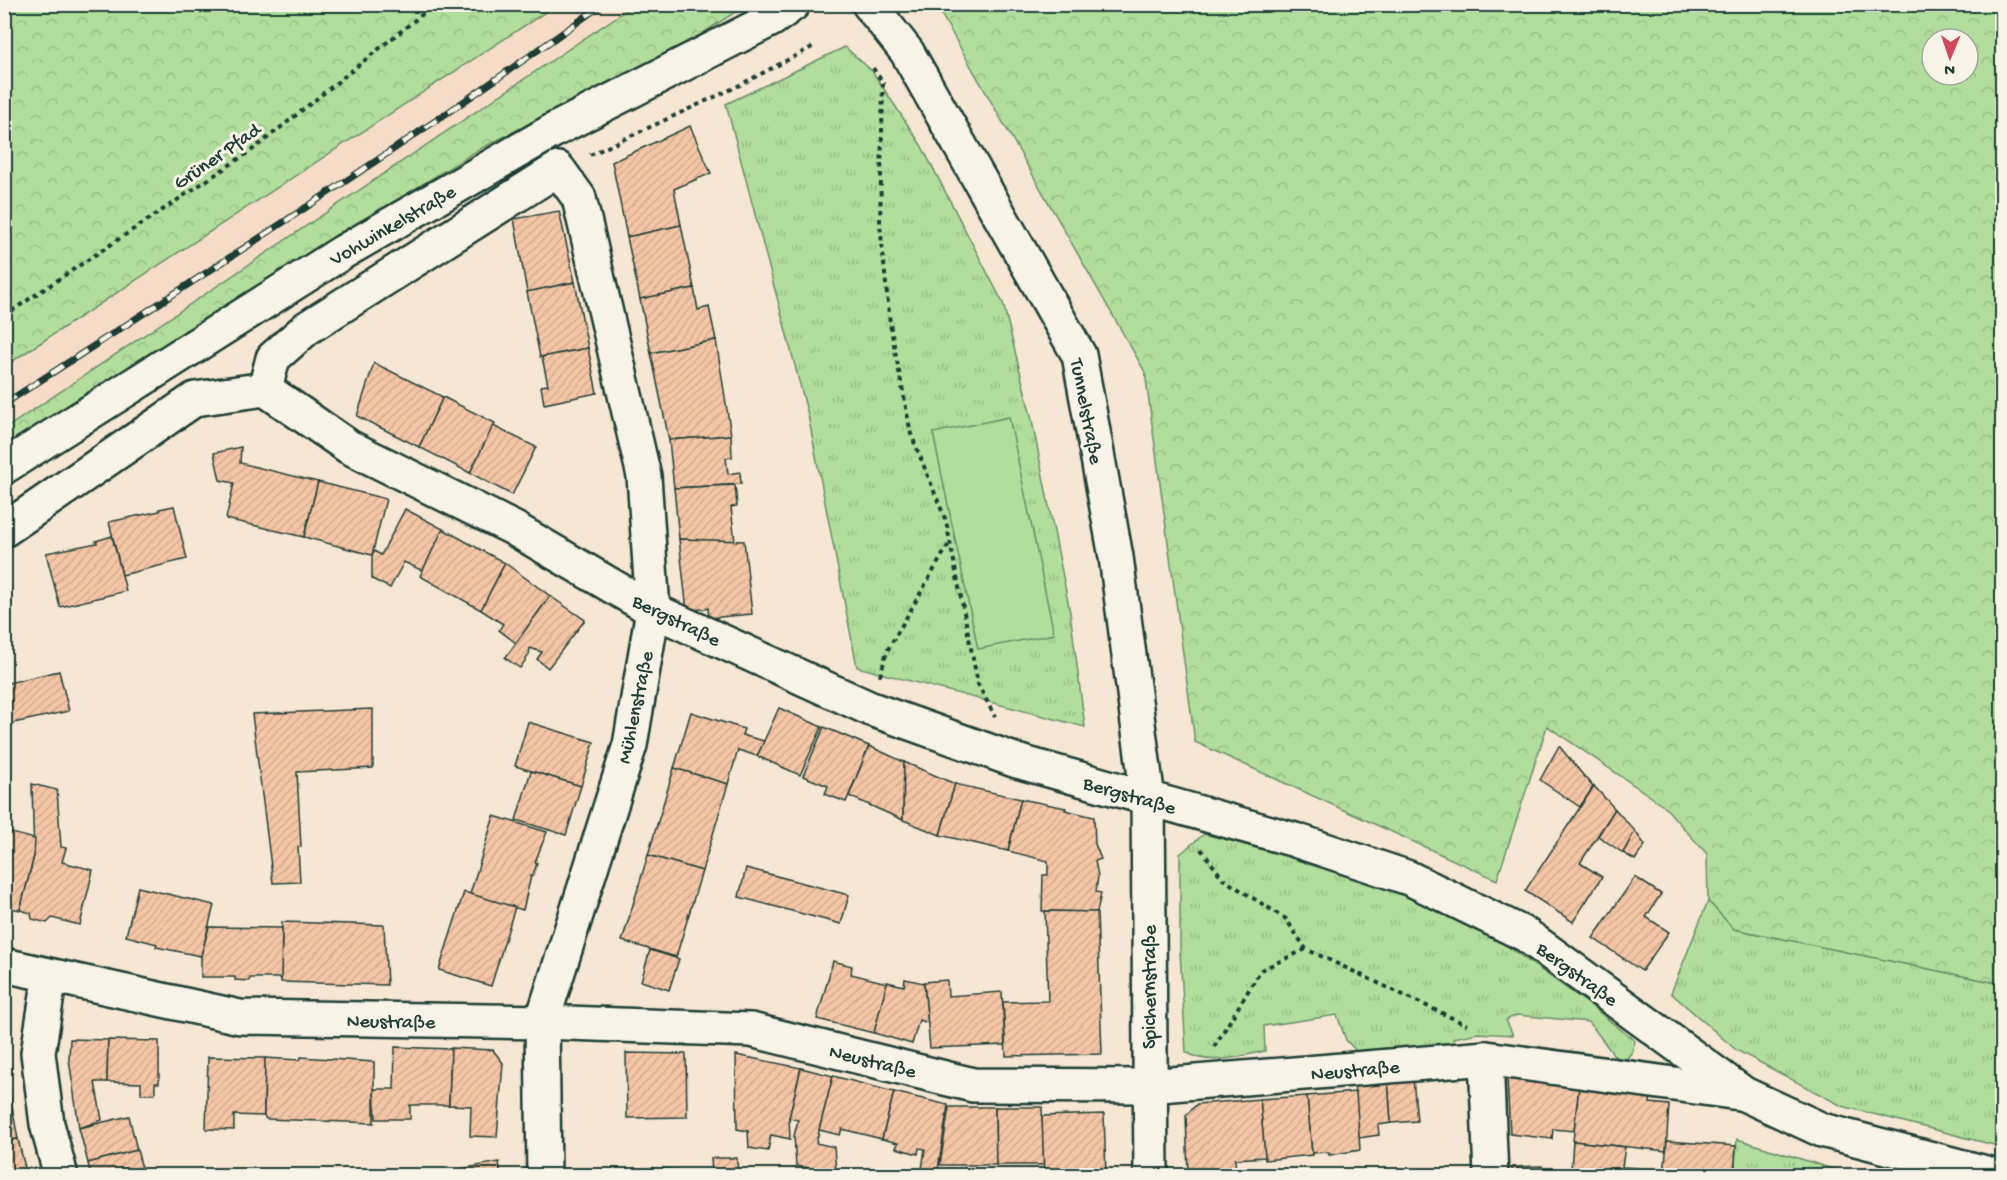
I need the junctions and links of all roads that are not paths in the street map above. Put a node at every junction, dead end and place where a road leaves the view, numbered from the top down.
1 (793, 4) edge
2 (869, 4) edge
3 (265, 389) junction
4 (4, 467) edge
5 (4, 530) edge
6 (653, 610) junction
7 (1159, 802) junction
8 (4, 965) edge
9 (50, 976) junction
10 (542, 1022) junction
11 (1484, 1058) junction
12 (1148, 1086) junction
13 (1744, 1094) junction
14 (62, 1176) edge
15 (544, 1176) edge
16 (1151, 1176) edge
17 (1491, 1176) edge
18 (1997, 1176) edge

1 - 4 street, Vohwinkelstraße
2 - 7 street, Tunnelstraße
3 - 5 street
3 - 6 street, Bergstraße
3 - 6 street, Mühlenstraße
6 - 7 street, Bergstraße
6 - 10 street, Mühlenstraße
7 - 12 street, Spichernstraße
7 - 13 street, Bergstraße
8 - 9 street, Neustraße
9 - 10 street, Neustraße
9 - 14 street
10 - 12 street, Neustraße
10 - 15 street, Mühlenstraße
11 - 12 street, Neustraße
11 - 13 street, Neustraße
11 - 17 street
12 - 16 street, Spichernstraße
13 - 18 street, Bergstraße

